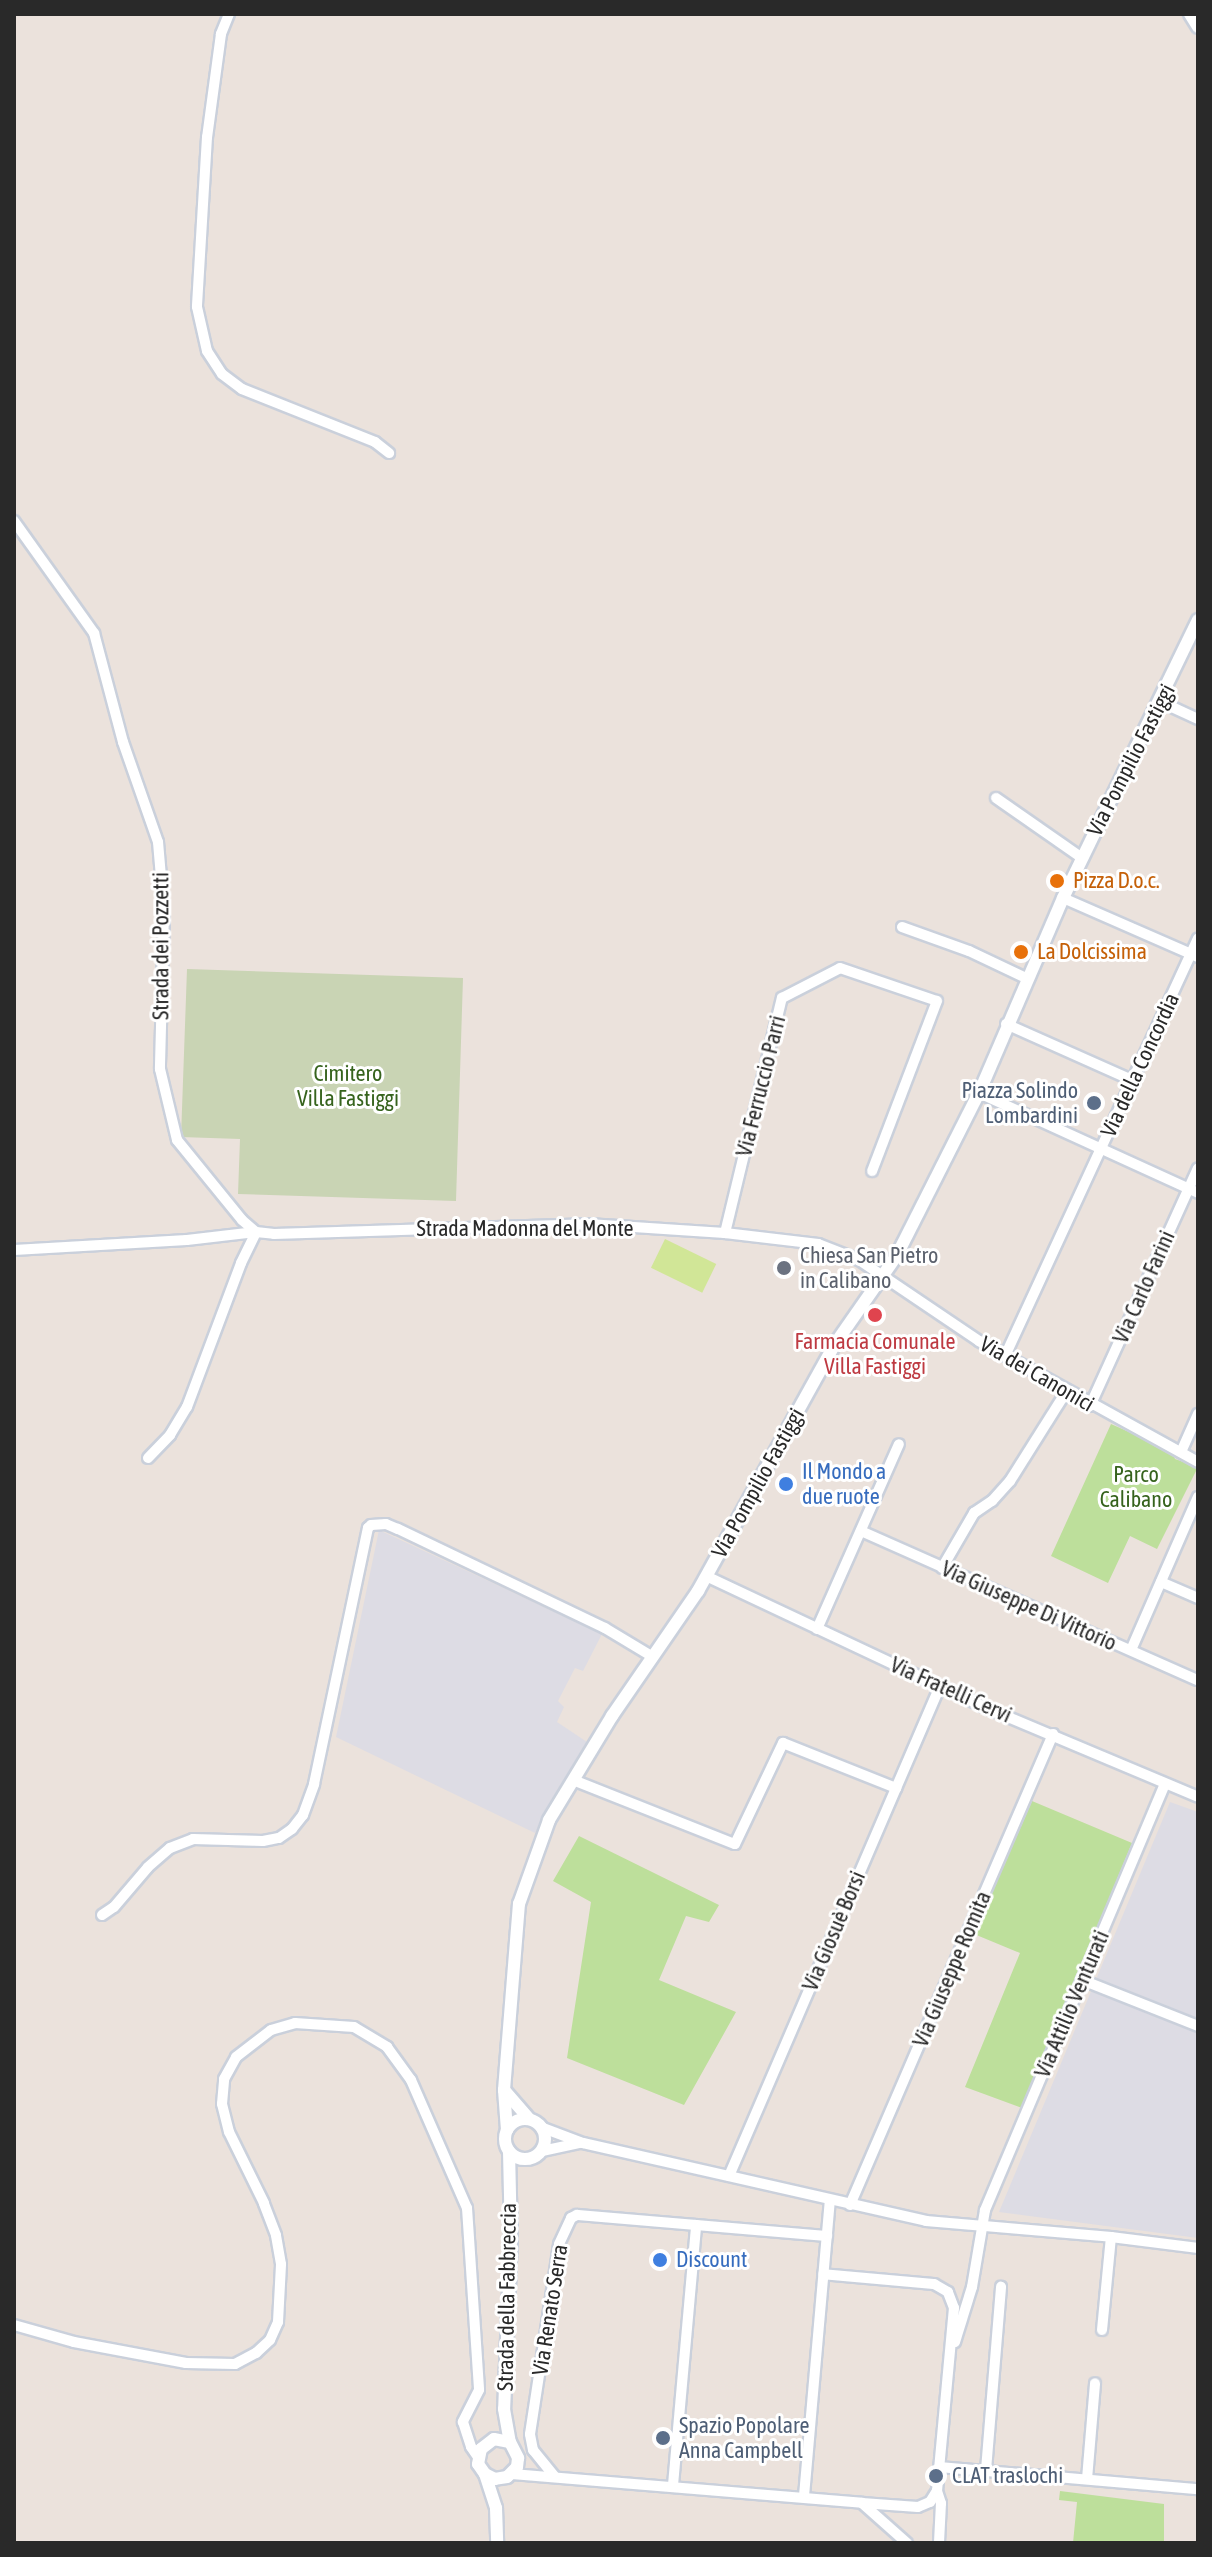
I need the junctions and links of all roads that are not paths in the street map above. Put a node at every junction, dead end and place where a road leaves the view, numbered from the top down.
1 (229, 14) edge
2 (1190, 14) edge
3 (1198, 27) edge
4 (389, 453) dead end
5 (14, 521) edge
6 (1198, 620) edge
7 (1161, 702) junction
8 (1198, 719) edge
9 (996, 798) dead end
10 (1082, 858) junction
11 (1063, 898) junction
12 (902, 927) dead end
13 (1198, 938) edge
14 (1194, 956) edge
15 (1026, 978) junction
16 (1006, 1024) junction
17 (1132, 1080) junction
18 (979, 1093) junction
19 (1101, 1148) junction
20 (1198, 1168) edge
21 (872, 1171) dead end
22 (1193, 1191) edge
23 (256, 1232) junction
24 (725, 1233) junction
25 (14, 1250) edge
26 (881, 1277) junction
27 (1005, 1356) junction
28 (1066, 1392) junction
29 (1090, 1406) junction
30 (1198, 1414) edge
31 (899, 1444) dead end
32 (1181, 1452) junction
33 (148, 1458) dead end
34 (1198, 1462) edge
35 (1198, 1497) edge
36 (861, 1531) junction
37 (942, 1568) junction
38 (706, 1576) junction
39 (1161, 1582) junction
40 (1198, 1598) edge
41 (817, 1629) junction
42 (1131, 1650) junction
43 (653, 1657) junction
44 (1198, 1680) edge
45 (940, 1686) junction
46 (1053, 1734) junction
47 (573, 1780) junction
48 (1165, 1784) junction
49 (896, 1788) junction
50 (1198, 1797) edge
51 (102, 1915) dead end
52 (1082, 1980) junction
53 (1198, 2026) edge
54 (504, 2090) junction
55 (529, 2119) junction
56 (543, 2128) junction
57 (507, 2130) junction
58 (583, 2143) junction
59 (509, 2151) junction
60 (542, 2151) junction
61 (524, 2159) junction
62 (729, 2176) junction
63 (509, 2184) junction
64 (830, 2200) junction
65 (850, 2205) junction
66 (696, 2225) junction
67 (982, 2226) junction
68 (827, 2236) junction
69 (1111, 2237) junction
70 (1198, 2248) edge
71 (823, 2274) junction
72 (1001, 2287) dead end
73 (14, 2325) edge
74 (1102, 2330) dead end
75 (949, 2362) junction
76 (1095, 2383) dead end
77 (504, 2409) junction
78 (464, 2430) junction
79 (491, 2440) junction
80 (510, 2442) junction
81 (478, 2457) junction
82 (939, 2467) junction
83 (986, 2470) junction
84 (485, 2474) junction
85 (509, 2476) junction
86 (555, 2477) junction
87 (1087, 2479) junction
88 (673, 2485) junction
89 (1198, 2489) edge
90 (937, 2491) junction
91 (804, 2496) junction
92 (862, 2503) junction
93 (496, 2508) junction
94 (497, 2543) edge
95 (907, 2543) edge
96 (939, 2543) edge

1 - 4 street
2 - 3 street
5 - 23 street, Strada dei Pozzetti
6 - 7 street, Via Pompilio Fastiggi
7 - 8 street
7 - 10 street, Via Pompilio Fastiggi
9 - 10 street
10 - 11 street, Via Pompilio Fastiggi
11 - 14 street
11 - 15 street, Via Pompilio Fastiggi
12 - 15 street
13 - 14 street, Via della Concordia
14 - 17 street, Via della Concordia
15 - 16 street, Via Pompilio Fastiggi
16 - 17 street
16 - 18 street, Via Pompilio Fastiggi
17 - 19 street, Via della Concordia
18 - 19 street, Via della Concordia
18 - 26 street, Via Pompilio Fastiggi
19 - 22 street
19 - 27 street, Via della Concordia
20 - 22 street, Via Carlo Farini
21 - 24 street, Via Ferruccio Parri
22 - 29 street, Via Carlo Farini
23 - 24 street, Strada Madonna del Monte
23 - 25 street, Strada Madonna del Monte
23 - 33 street
24 - 26 street, Strada Madonna del Monte
26 - 27 street, Via dei Canonici
26 - 38 street, Via Pompilio Fastiggi
27 - 28 street, Via dei Canonici
28 - 29 street, Via dei Canonici
28 - 37 street
29 - 32 street, Via dei Canonici
30 - 32 street
31 - 36 street
32 - 34 street, Via dei Canonici
35 - 39 street
36 - 37 street, Via Giuseppe Di Vittorio
36 - 41 street
37 - 42 street, Via Giuseppe Di Vittorio
38 - 41 street, Via Fratelli Cervi
38 - 43 street, Via Pompilio Fastiggi
39 - 40 street
39 - 42 street
41 - 45 street, Via Fratelli Cervi
42 - 44 street, Via Giuseppe Di Vittorio
43 - 47 street, Via Pompilio Fastiggi
43 - 51 street
45 - 46 street, Via Fratelli Cervi
45 - 49 street, Via Giosuè Borsi
46 - 48 street, Via Fratelli Cervi
46 - 65 street, Via Giuseppe Romita
47 - 49 street
47 - 54 street, Via Pompilio Fastiggi
48 - 50 street, Via Fratelli Cervi
48 - 52 street, Via Attilio Venturati
49 - 62 street, Via Giosuè Borsi
52 - 53 street
52 - 67 street, Via Attilio Venturati
54 - 55 street
54 - 57 street, Via Pompilio Fastiggi
55 - 56 street
55 - 57 street
56 - 58 street
56 - 60 street
57 - 59 street
58 - 60 street
58 - 62 street
59 - 61 street
59 - 63 street, Strada della Fabbreccia
60 - 61 street
61 - 63 street, Strada della Fabbreccia
62 - 64 street
63 - 77 street, Strada della Fabbreccia
64 - 65 street
64 - 68 street
65 - 67 street
66 - 68 street, Via Renato Serra
66 - 86 street, Via Renato Serra
66 - 88 street
67 - 69 street
67 - 75 street
68 - 71 street
69 - 70 street
69 - 74 street
71 - 75 street
71 - 91 street
72 - 83 street
73 - 78 street, Strada della Fabbreccia
75 - 82 street
76 - 87 street
77 - 79 street, Strada della Fabbreccia
77 - 80 street, Strada della Fabbreccia
78 - 79 street
78 - 81 street, Strada della Fabbreccia
79 - 80 street
79 - 81 street, Strada della Fabbreccia
80 - 85 street, Strada della Fabbreccia
81 - 84 street, Strada della Fabbreccia
82 - 83 street
82 - 90 street
83 - 87 street
84 - 85 street
84 - 93 street, Strada della Fabbreccia
85 - 86 street
85 - 93 street, Strada della Fabbreccia
86 - 88 street
87 - 89 street
88 - 91 street
90 - 92 street
90 - 96 street
91 - 92 street
92 - 95 street
93 - 94 street, Strada della Fabbreccia

